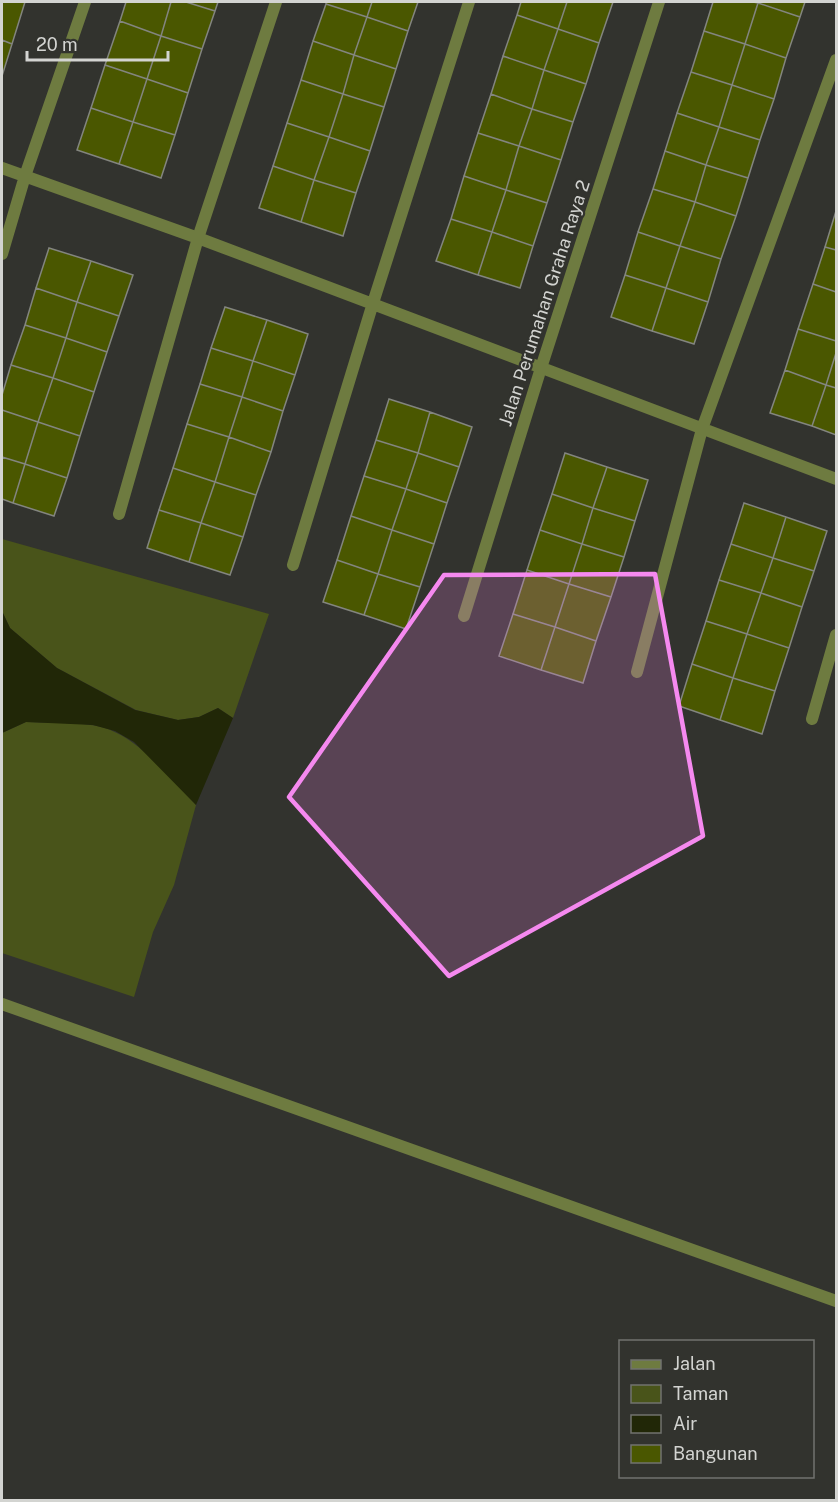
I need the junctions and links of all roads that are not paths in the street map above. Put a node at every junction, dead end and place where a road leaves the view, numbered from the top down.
1 (85, 2) edge
2 (276, 2) edge
3 (469, 2) edge
4 (659, 2) edge
5 (837, 60) edge
6 (2, 168) edge
7 (25, 176) junction
8 (198, 238) junction
9 (2, 254) edge
10 (373, 303) junction
11 (541, 368) junction
12 (702, 429) junction
13 (837, 479) edge
14 (119, 514) dead end
15 (293, 565) dead end
16 (464, 616) dead end
17 (837, 635) edge
18 (637, 672) dead end
19 (812, 719) dead end
20 (2, 1005) edge
21 (837, 1301) edge

1 - 7 street
2 - 8 street
3 - 10 street
4 - 11 street, Jalan Perumahan Graha Raya 2
5 - 12 street
6 - 7 street
7 - 8 street
7 - 9 street
8 - 10 street
8 - 14 street
10 - 11 street
10 - 15 street
11 - 12 street
11 - 16 street, Jalan Perumahan Graha Raya 2
12 - 13 street
12 - 18 street
17 - 19 street
20 - 21 street

